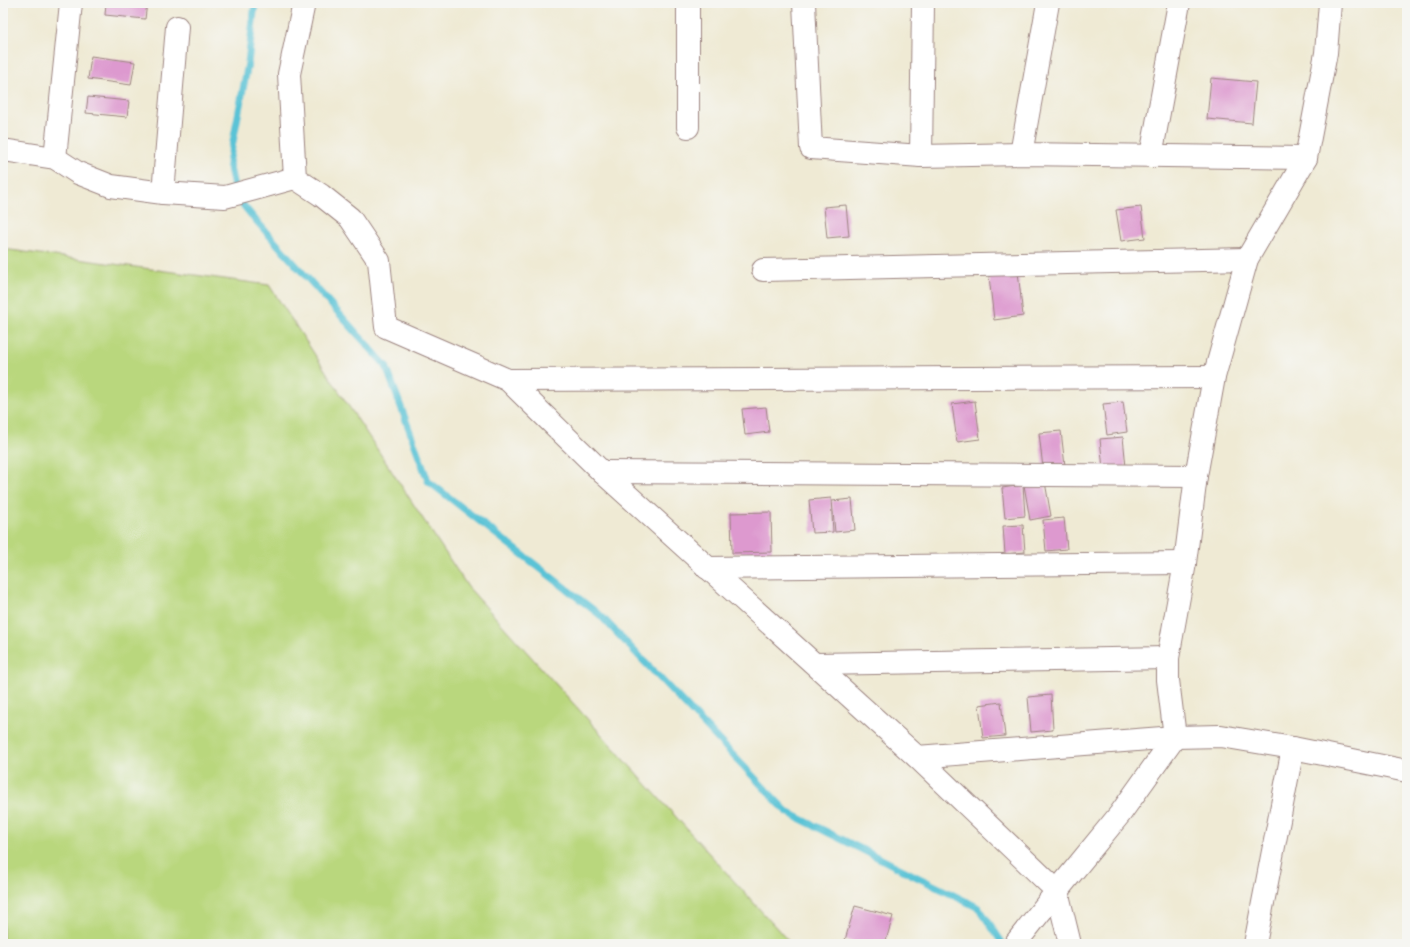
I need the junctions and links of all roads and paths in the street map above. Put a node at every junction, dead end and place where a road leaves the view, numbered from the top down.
1 (71, 3) edge
2 (304, 3) edge
3 (688, 3) edge
4 (804, 3) edge
5 (923, 3) edge
6 (1048, 3) edge
7 (1179, 3) edge
8 (1330, 3) edge
9 (177, 27) dead end
10 (688, 127) dead end
11 (3, 150) edge
12 (1021, 154) junction
13 (921, 156) junction
14 (1151, 156) junction
15 (55, 158) junction
16 (1306, 158) junction
17 (295, 178) junction
18 (163, 193) junction
19 (1247, 259) junction
20 (763, 270) dead end
21 (1214, 377) junction
22 (508, 380) junction
23 (602, 472) junction
24 (1196, 476) junction
25 (1185, 563) junction
26 (707, 568) junction
27 (1168, 658) junction
28 (816, 664) junction
29 (1175, 737) junction
30 (1293, 748) junction
31 (917, 757) junction
32 (1407, 771) edge
33 (1057, 891) junction
34 (1015, 944) edge
35 (1070, 944) edge
36 (1256, 944) edge

1 - 15 street
2 - 17 street
3 - 10 street
4 - 13 street
5 - 13 street
6 - 12 street
7 - 14 street
8 - 16 street
9 - 18 street
11 - 15 street
12 - 13 street
12 - 14 street
14 - 16 street
15 - 18 street
16 - 19 street
17 - 18 street
17 - 22 street
19 - 20 street
19 - 21 street
21 - 22 street
21 - 24 street
22 - 23 street
23 - 24 street
23 - 26 street
24 - 25 street
25 - 26 street
25 - 27 street
26 - 28 street
27 - 28 street
27 - 29 street
28 - 31 street
29 - 30 street
29 - 31 street
29 - 33 street
30 - 32 street
30 - 36 street
31 - 33 street
33 - 34 street
33 - 35 street

